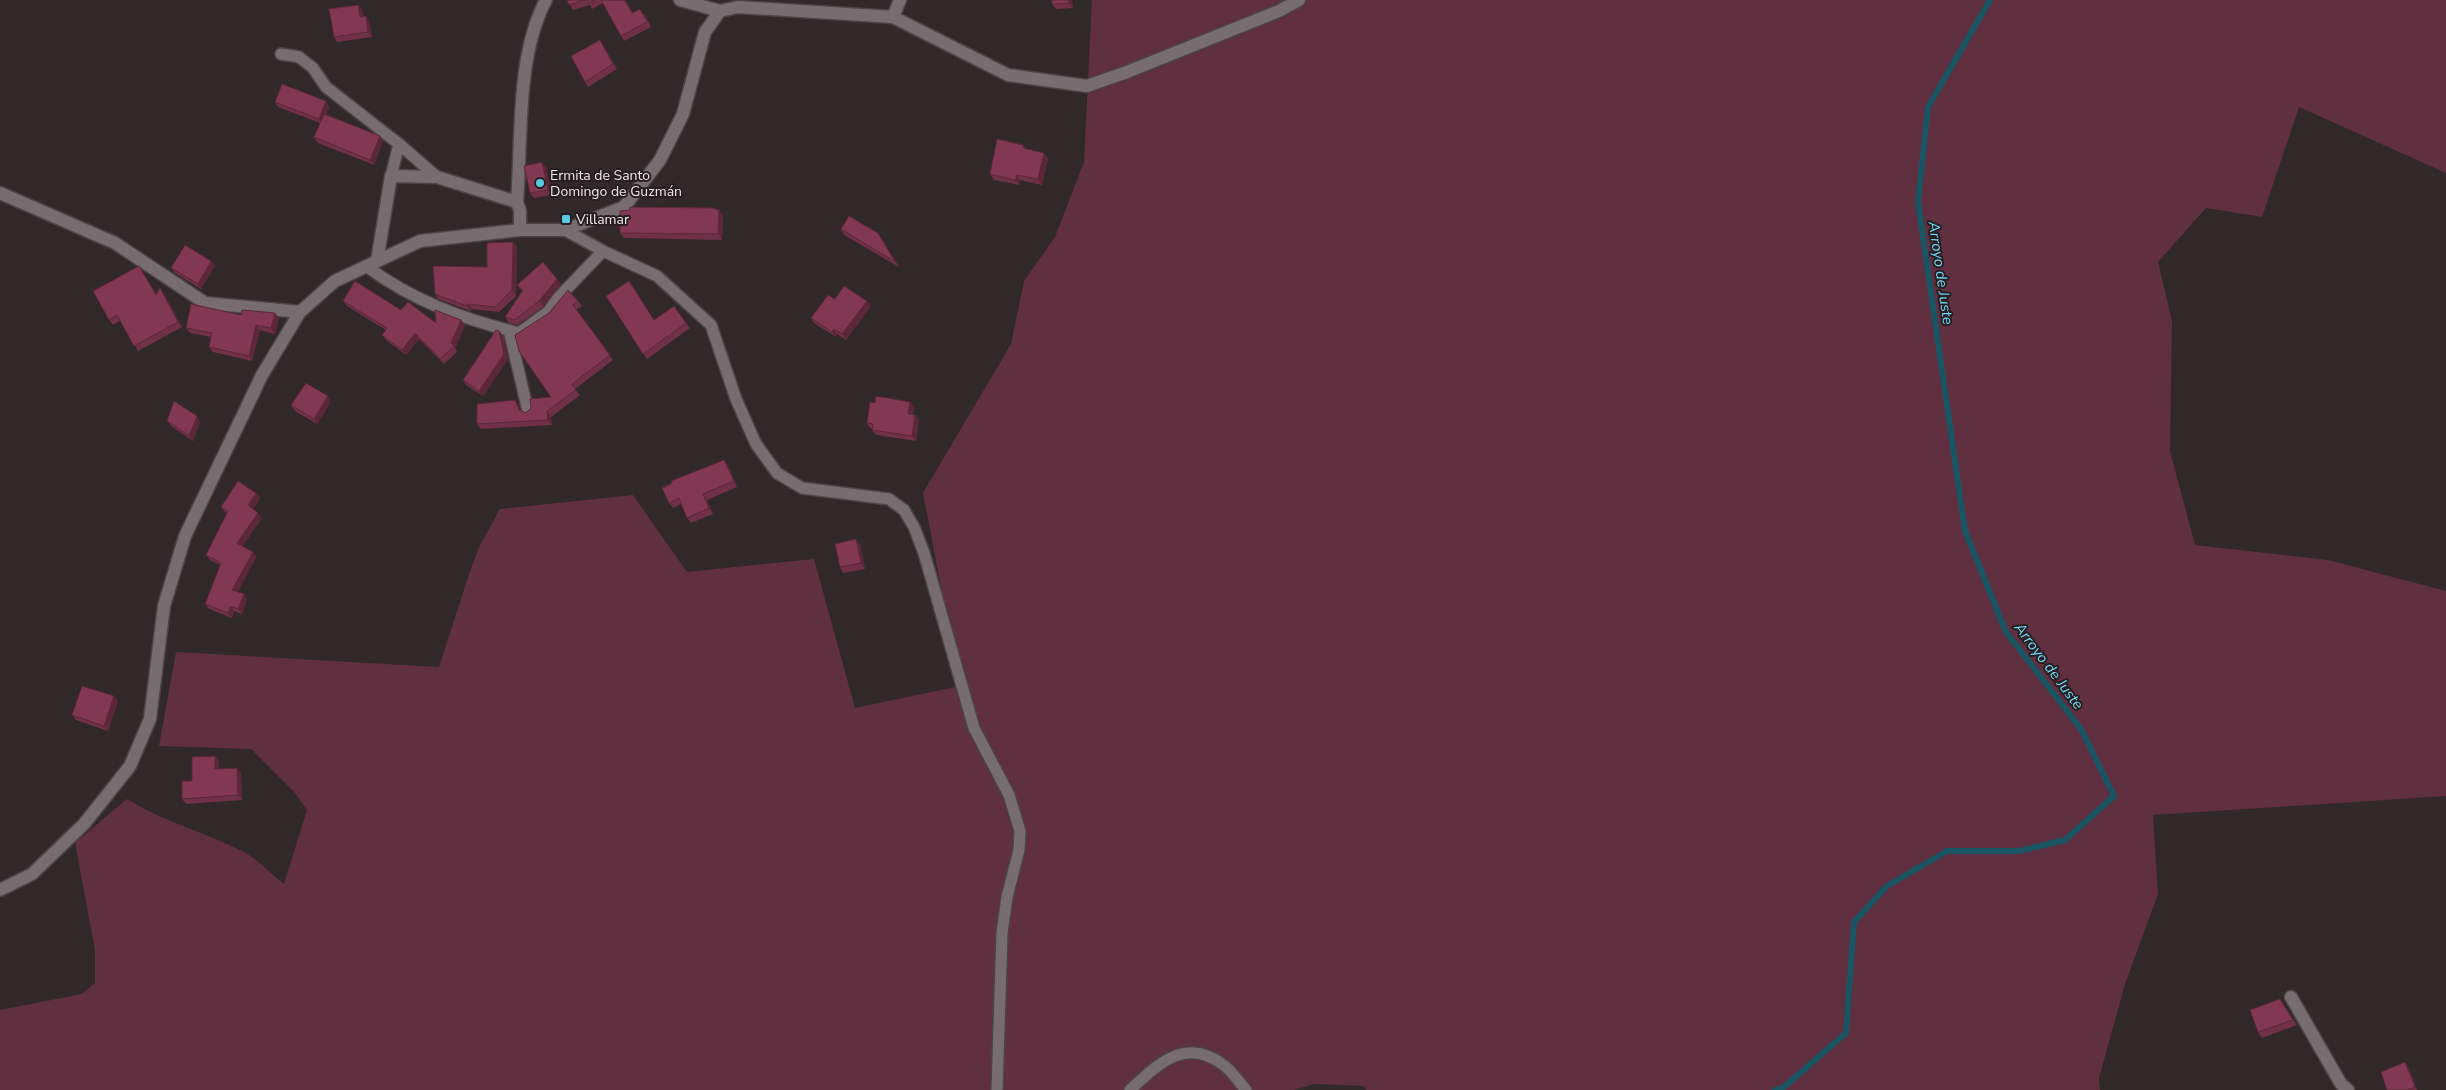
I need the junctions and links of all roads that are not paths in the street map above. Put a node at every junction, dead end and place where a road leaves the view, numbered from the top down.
1 (546, 0) edge
2 (680, 0) edge
3 (900, 0) edge
4 (1299, 0) edge
5 (720, 11) junction
6 (893, 17) junction
7 (281, 54) dead end
8 (399, 144) junction
9 (391, 176) junction
10 (437, 177) junction
11 (0, 193) edge
12 (517, 202) junction
13 (520, 230) junction
14 (565, 230) junction
15 (603, 251) junction
16 (371, 264) junction
17 (300, 312) junction
18 (509, 330) junction
19 (528, 411) edge
20 (0, 890) edge
21 (2291, 997) dead end
22 (997, 1090) edge
23 (1130, 1090) edge
24 (1246, 1090) edge
25 (2348, 1090) edge

1 - 12 street
2 - 5 street
3 - 6 street
4 - 6 street
5 - 6 street
5 - 14 street
7 - 8 lane
8 - 9 lane
8 - 10 lane
9 - 10 street
9 - 16 street
10 - 12 street
11 - 17 street
12 - 13 street
13 - 14 street
13 - 16 street
14 - 15 lane
15 - 18 lane
15 - 22 lane
16 - 17 street
16 - 18 lane
17 - 20 street
18 - 19 lane
21 - 25 street
23 - 24 lane

